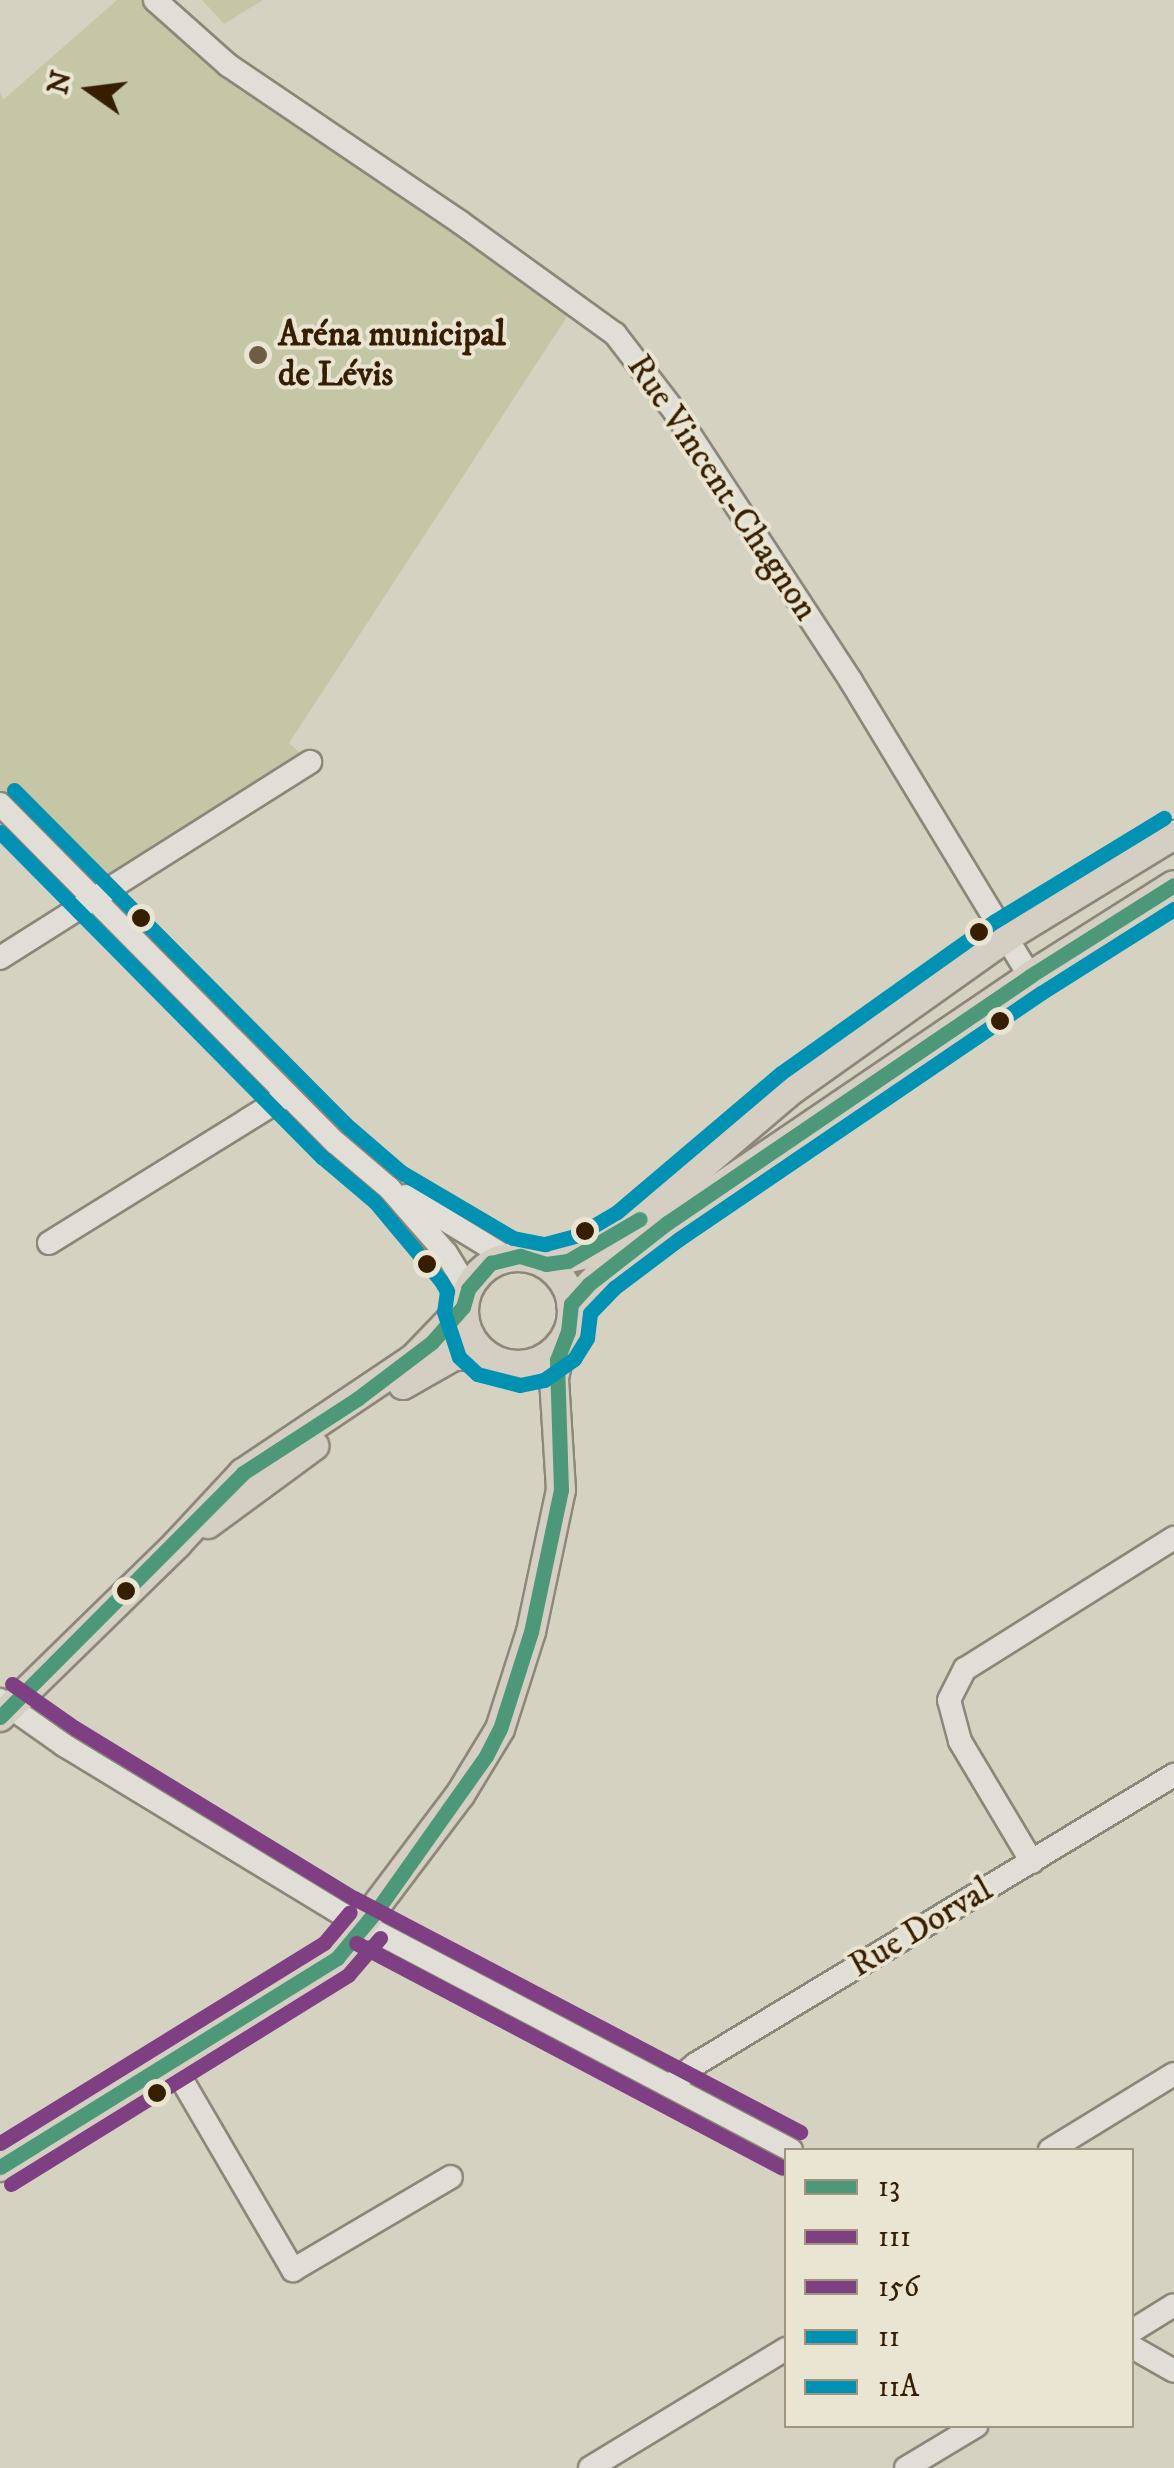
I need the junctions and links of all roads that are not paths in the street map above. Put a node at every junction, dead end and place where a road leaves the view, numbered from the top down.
1 (155, 0) edge
2 (310, 762) dead end
3 (0, 804) edge
4 (1174, 835) edge
5 (1174, 885) edge
6 (94, 901) junction
7 (1007, 938) junction
8 (0, 958) edge
9 (1030, 976) junction
10 (288, 1095) junction
11 (390, 1188) junction
12 (49, 1242) dead end
13 (506, 1257) junction
14 (546, 1264) junction
15 (465, 1298) junction
16 (571, 1304) junction
17 (561, 1344) junction
18 (486, 1356) junction
19 (1174, 1538) edge
20 (178, 1544) junction
21 (3, 1708) edge
22 (1174, 1775) edge
23 (1032, 1862) junction
24 (365, 1925) junction
25 (172, 2063) junction
26 (1174, 2074) edge
27 (672, 2085) junction
28 (787, 2148) edge
29 (1053, 2148) edge
30 (0, 2167) edge
31 (451, 2177) dead end
32 (1174, 2305) edge
33 (1134, 2330) edge
34 (1134, 2348) edge
35 (784, 2350) edge
36 (1174, 2371) edge
37 (973, 2428) edge
38 (590, 2468) edge
39 (906, 2468) edge

1 - 7 street, Rue Vincent-Chagnon
2 - 6 street
3 - 6 street
4 - 7 main road
5 - 9 main road
6 - 8 street
6 - 10 street
7 - 9 street, Rue Vincent-Chagnon
7 - 14 main road
9 - 16 main road
10 - 11 street
10 - 12 street
11 - 13 street
11 - 15 street
13 - 14 main road
13 - 15 main road
14 - 16 main road
15 - 18 main road
15 - 20 main road
16 - 17 main road
17 - 18 main road
17 - 24 main road
18 - 20 main road
19 - 23 street
20 - 21 main road
21 - 24 street
22 - 23 street, Rue Dorval
23 - 27 street, Rue Dorval
24 - 25 main road
24 - 27 street
25 - 30 main road
25 - 31 street
26 - 29 street
27 - 28 street
32 - 33 street
34 - 36 street
35 - 38 street
37 - 39 street

